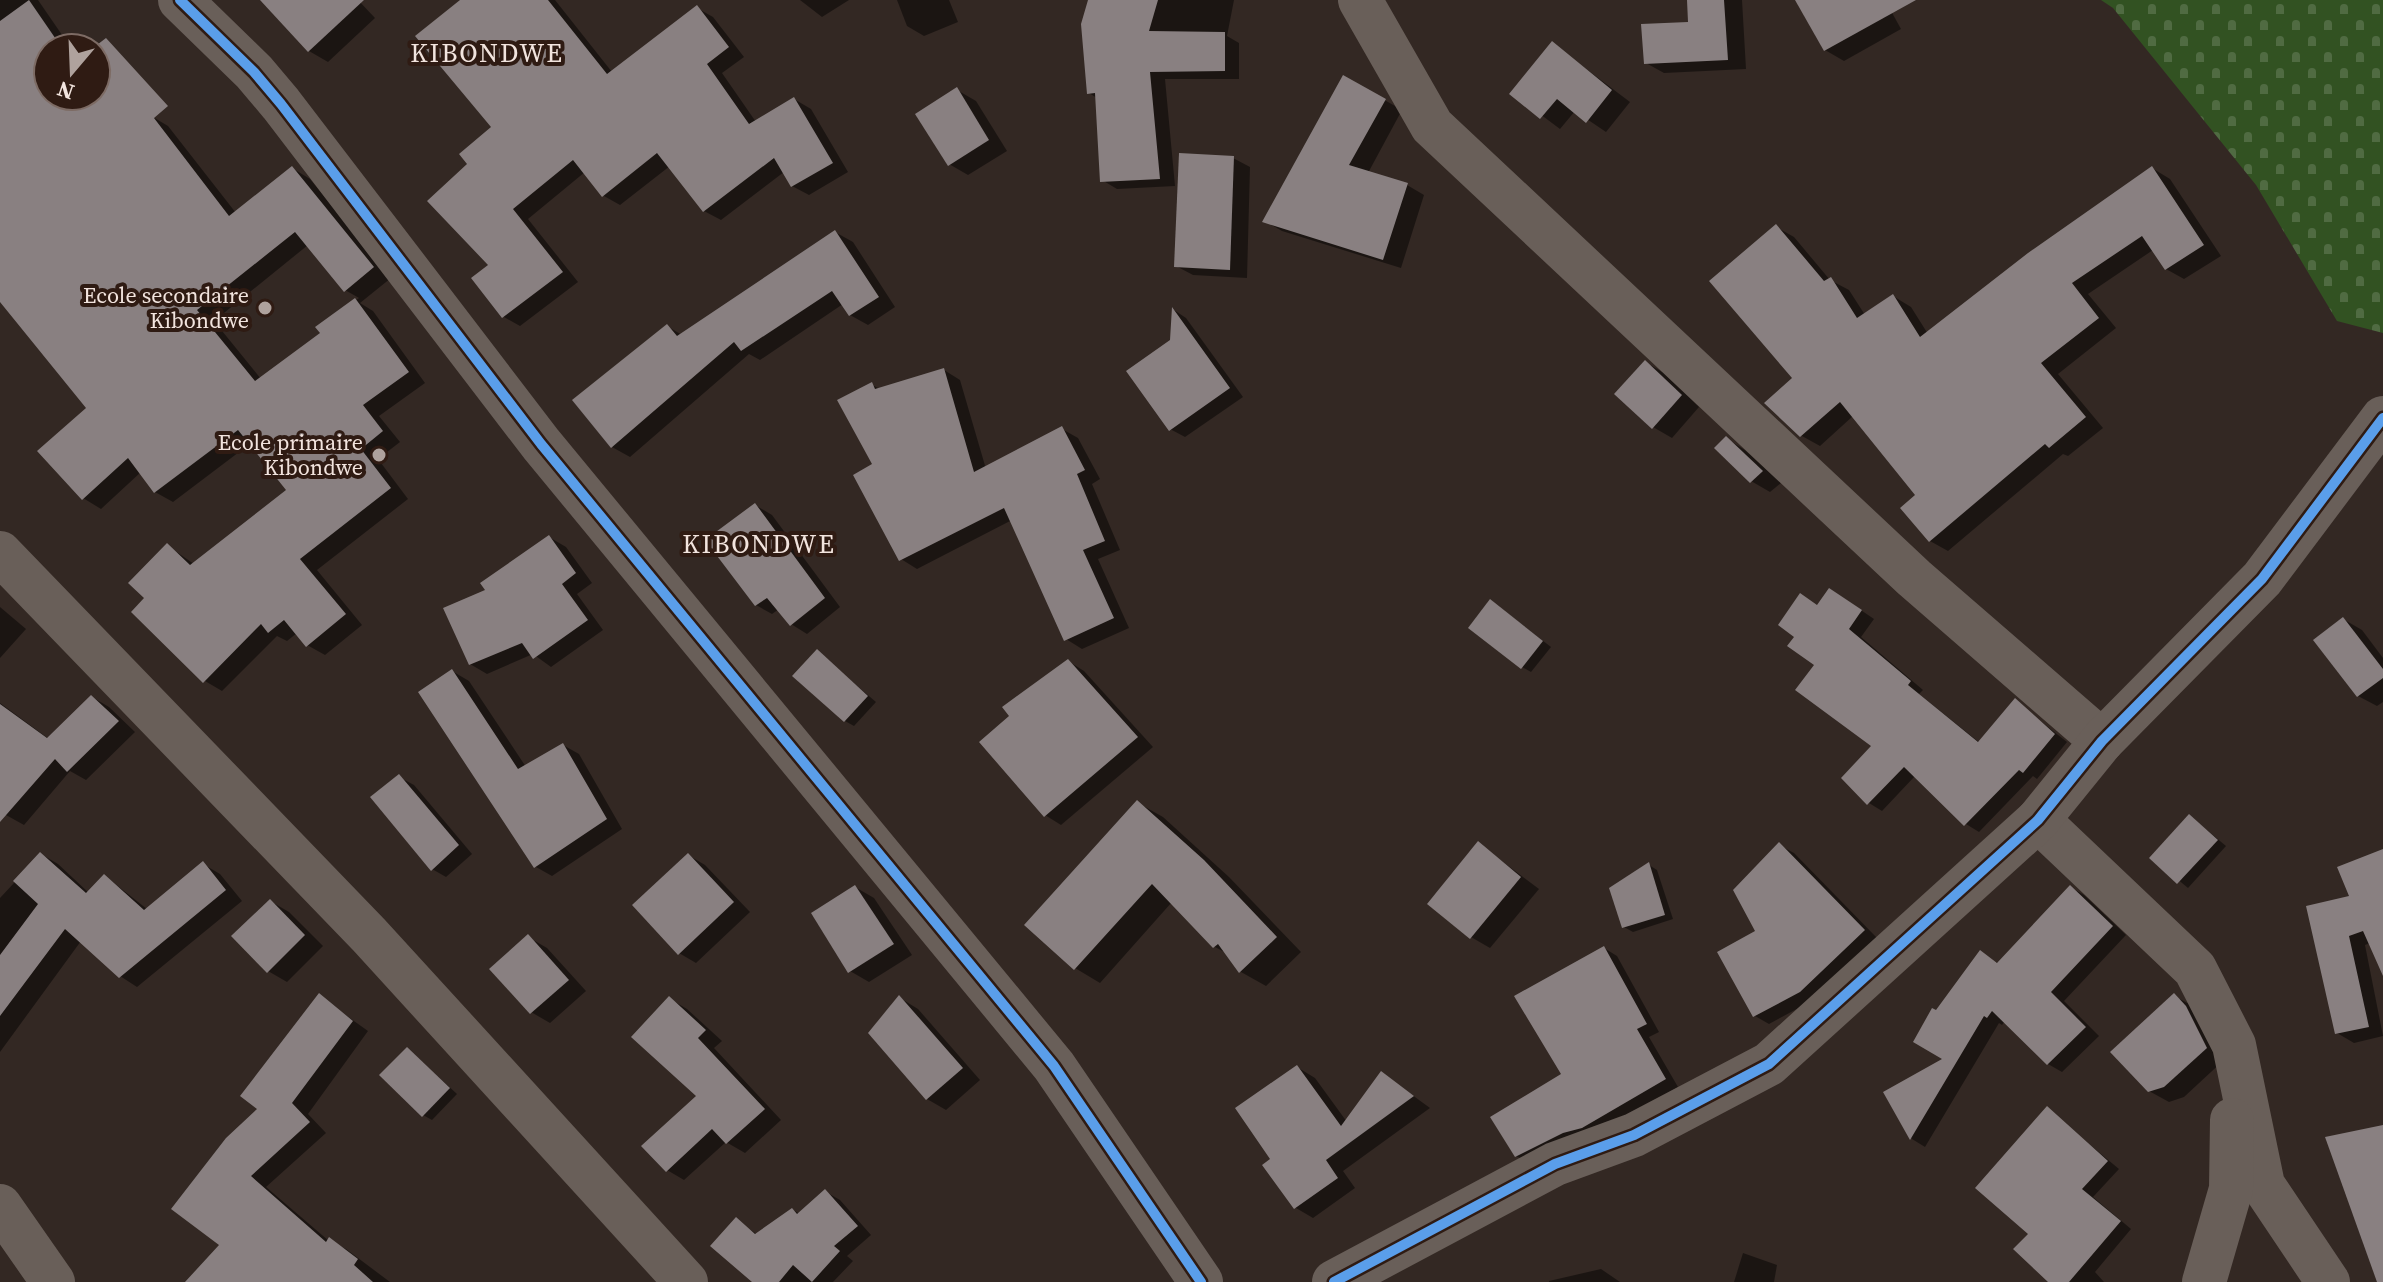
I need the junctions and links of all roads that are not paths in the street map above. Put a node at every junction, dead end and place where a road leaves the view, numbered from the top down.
1 (180, 0) edge
2 (1360, 0) edge
3 (2383, 418) edge
4 (0, 553) edge
5 (2102, 741) junction
6 (2038, 820) junction
7 (2234, 1045) junction
8 (0, 1206) edge
9 (53, 1282) edge
10 (686, 1282) edge
11 (1201, 1282) edge
12 (1334, 1282) edge
13 (2204, 1282) edge
14 (2328, 1282) edge

1 - 11 street
2 - 5 street
3 - 5 street
4 - 10 street
5 - 6 street
6 - 7 street
6 - 12 street
7 - 13 street
7 - 14 street
8 - 9 street

